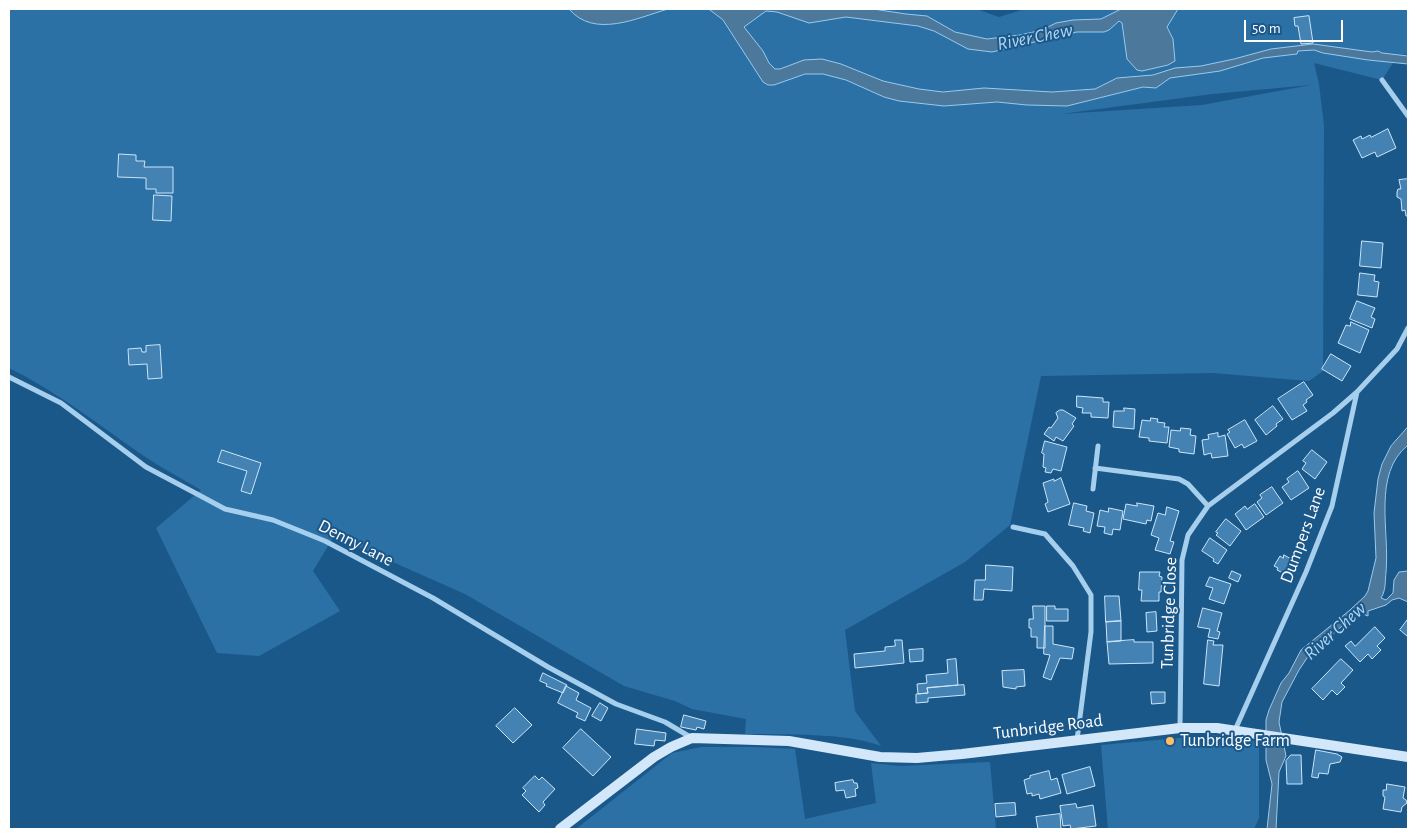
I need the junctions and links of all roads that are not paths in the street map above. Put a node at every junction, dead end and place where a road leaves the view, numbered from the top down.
1 (1382, 80) dead end
2 (1408, 116) edge
3 (1408, 328) edge
4 (9, 377) edge
5 (1357, 392) junction
6 (1098, 446) dead end
7 (1095, 468) junction
8 (1093, 490) dead end
9 (1208, 506) junction
10 (1013, 527) dead end
11 (1180, 728) junction
12 (1235, 730) junction
13 (692, 738) junction
14 (1077, 740) junction
15 (1408, 757) edge
16 (560, 829) edge

1 - 2 street
3 - 5 street
4 - 13 street, Denny Lane
5 - 9 street, Tunbridge Close
5 - 12 street, Dumpers Lane
6 - 7 street
7 - 8 street
7 - 9 street
9 - 11 street, Tunbridge Close
10 - 14 street
11 - 12 street, Tunbridge Road
11 - 14 street, Tunbridge Road
12 - 15 street, Tunbridge Road
13 - 14 street, Tunbridge Road
13 - 16 street

